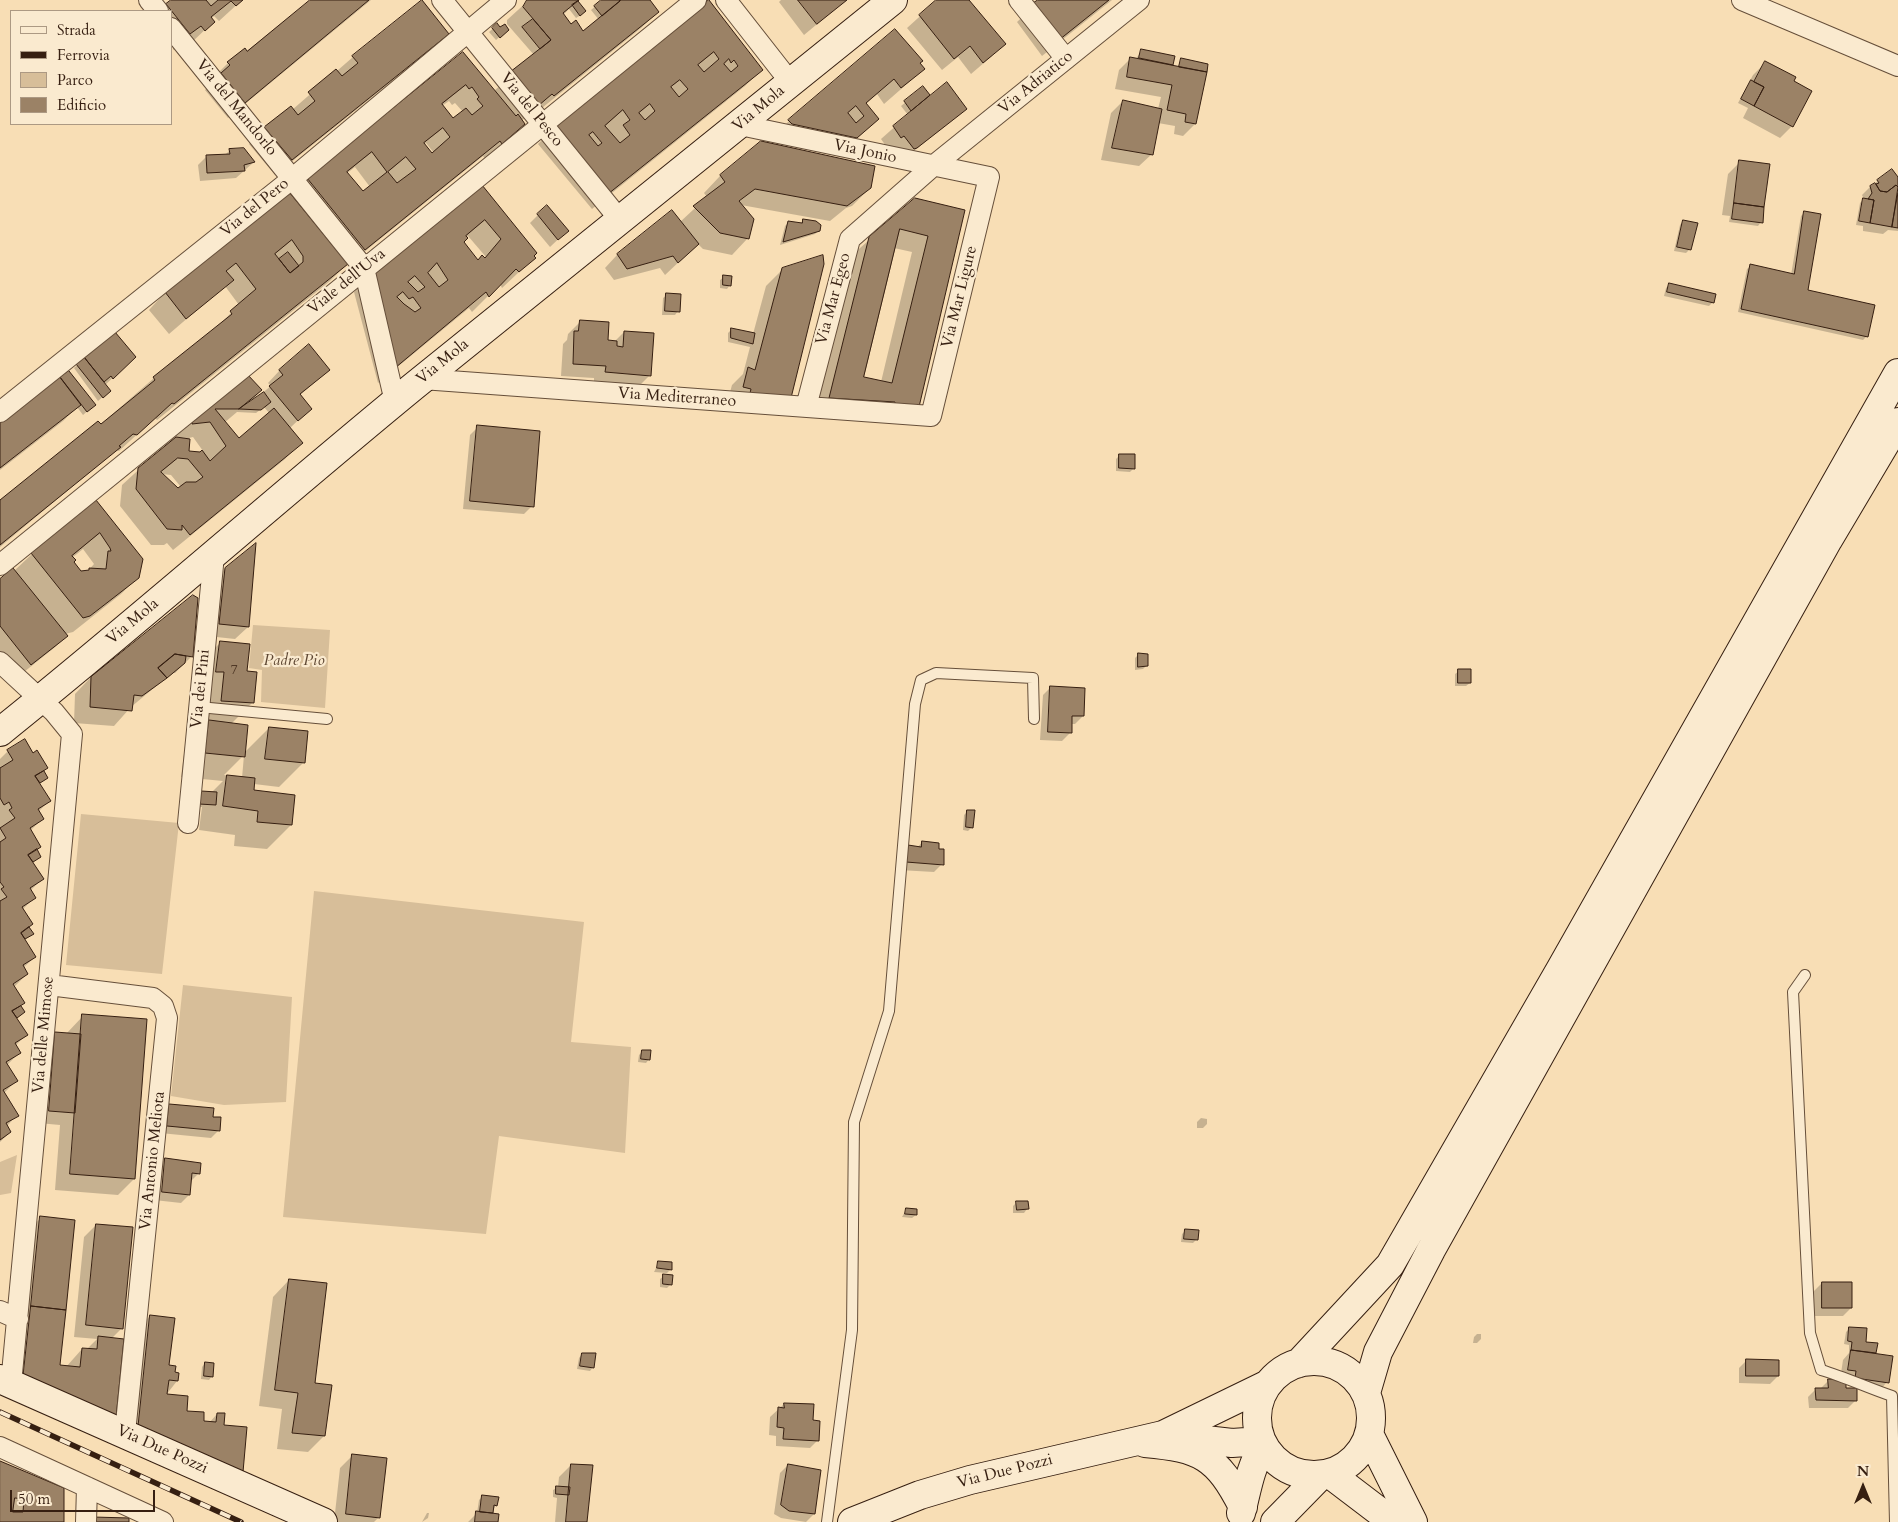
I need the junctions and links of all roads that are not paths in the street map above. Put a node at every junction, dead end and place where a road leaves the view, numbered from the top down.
1 (149, 0) edge
2 (442, 0) edge
3 (506, 0) edge
4 (696, 0) edge
5 (726, 0) edge
6 (892, 0) edge
7 (1019, 0) edge
8 (1139, 0) edge
9 (1742, 0) edge
10 (157, 10) edge
11 (172, 29) edge
12 (468, 31) junction
13 (1066, 59) junction
14 (1898, 66) edge
15 (791, 82) junction
16 (544, 125) junction
17 (740, 125) junction
18 (933, 166) junction
19 (989, 177) joint
20 (293, 178) junction
21 (620, 220) junction
22 (364, 268) junction
23 (1898, 373) edge
24 (422, 379) junction
25 (395, 402) junction
26 (806, 408) junction
27 (0, 412) edge
28 (931, 416) joint
29 (1898, 422) edge
30 (214, 555) junction
31 (0, 565) edge
32 (0, 662) edge
33 (40, 700) junction
34 (199, 707) junction
35 (327, 719) dead end
36 (1034, 719) dead end
37 (0, 732) edge
38 (188, 823) dead end
39 (1805, 976) dead end
40 (49, 985) junction
41 (9, 1315) edge
42 (1300, 1363) junction
43 (5, 1381) edge
44 (1268, 1384) junction
45 (1366, 1393) junction
46 (125, 1433) junction
47 (1369, 1434) junction
48 (1163, 1435) junction
49 (1131, 1442) junction
50 (1262, 1444) junction
51 (0, 1447) edge
52 (1326, 1474) junction
53 (87, 1487) junction
54 (1241, 1515) edge
55 (86, 1522) edge
56 (163, 1522) edge
57 (323, 1522) edge
58 (827, 1522) edge
59 (852, 1522) edge
60 (1276, 1522) edge
61 (1393, 1522) edge
62 (1413, 1522) edge
63 (1895, 1522) edge

1 - 10 street
2 - 12 street, Via del Pesco
3 - 12 street, Via del Pero
4 - 16 street, Viale dell'Uva
5 - 15 street
6 - 15 street, Via Mola
7 - 13 street
8 - 13 street, Via Adriatico
9 - 14 street
11 - 20 street, Via del Mandorlo
12 - 16 street, Via del Pesco
12 - 20 street, Via del Pero
13 - 18 street, Via Adriatico
15 - 17 street, Via Mola
16 - 21 street, Via del Pesco
16 - 22 street, Viale dell'Uva
17 - 18 street, Via Jonio
17 - 21 street, Via Mola
18 - 19 street, Via Jonio
18 - 26 street, Via Mar Egeo
19 - 28 street, Via Mar Ligure
20 - 22 street, Via del Mandorlo
20 - 27 street, Via del Pero
21 - 24 street, Via Mola
22 - 25 street, Via del Mandorlo
22 - 31 street, Viale dell'Uva
23 - 42 street
24 - 25 street, Via Mola
24 - 26 street, Via Mediterraneo
25 - 30 street, Via Mola
26 - 28 street, Via Mediterraneo
29 - 45 street
30 - 33 street, Via Mola
30 - 34 street, Via dei Pini
32 - 33 street, Via delle Mimose
33 - 37 street, Via Mola
33 - 40 street, Via delle Mimose
34 - 35 lane
34 - 38 street, Via dei Pini
36 - 58 lane
39 - 63 lane
40 - 41 street, Via delle Mimose
40 - 46 street, Via Antonio Meliota
41 - 43 street, Via delle Mimose
42 - 44 street
42 - 45 street
43 - 46 street, Via Due Pozzi
44 - 48 street, Via Due Pozzi
44 - 50 street
45 - 47 street
46 - 57 street, Via Due Pozzi
47 - 52 street
47 - 62 street
48 - 49 street, Via Due Pozzi
48 - 50 street, Via Due Pozzi
49 - 54 street
49 - 59 street, Via Due Pozzi
50 - 52 street
50 - 54 street
51 - 53 street
52 - 60 street
52 - 61 street
53 - 55 street
53 - 56 street

